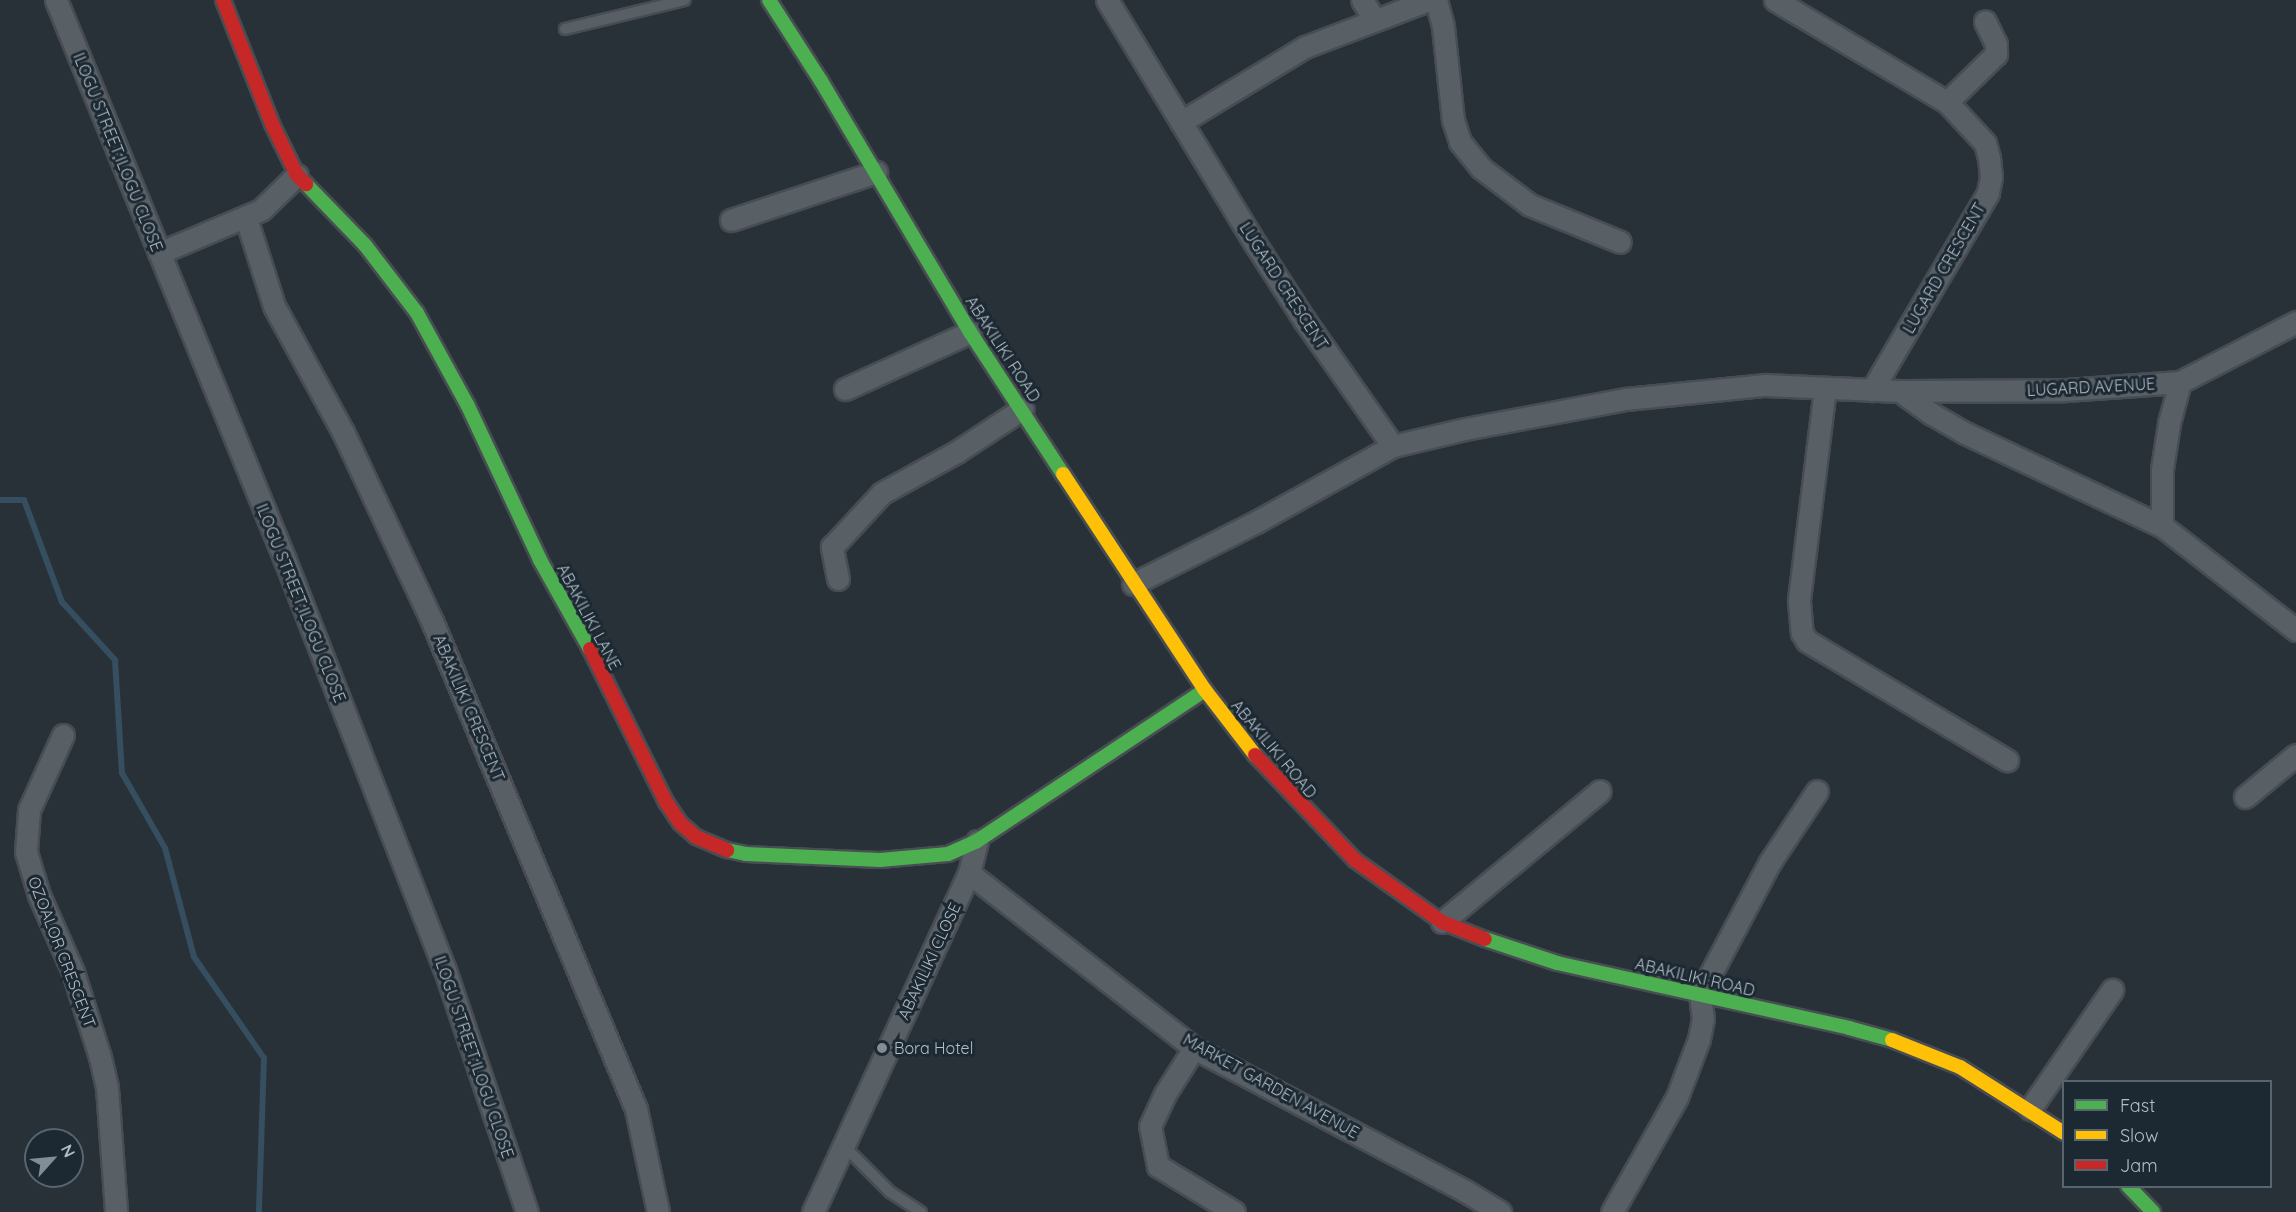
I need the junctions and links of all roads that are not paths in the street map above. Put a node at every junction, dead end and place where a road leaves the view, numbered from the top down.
1 (56, 0) edge
2 (223, 0) edge
3 (685, 0) edge
4 (769, 0) edge
5 (1107, 0) edge
6 (1362, 0) edge
7 (1429, 0) edge
8 (1436, 0) edge
9 (1775, 0) edge
10 (1375, 20) junction
11 (1985, 21) dead end
12 (565, 29) dead end
13 (1947, 102) junction
14 (1181, 122) junction
15 (876, 172) junction
16 (297, 175) junction
17 (246, 218) junction
18 (731, 220) dead end
19 (1620, 242) dead end
20 (159, 253) junction
21 (2296, 322) edge
22 (970, 332) junction
23 (2180, 382) junction
24 (1825, 388) junction
25 (844, 389) dead end
26 (1872, 390) junction
27 (1900, 391) junction
28 (1022, 409) junction
29 (1394, 446) junction
30 (2162, 526) junction
31 (838, 579) dead end
32 (1133, 584) junction
33 (2296, 630) edge
34 (1205, 690) junction
35 (63, 735) dead end
36 (2296, 755) edge
37 (2007, 760) dead end
38 (1600, 791) dead end
39 (1817, 791) dead end
40 (2245, 797) dead end
41 (977, 841) junction
42 (969, 873) junction
43 (1442, 922) junction
44 (2112, 990) dead end
45 (1700, 994) junction
46 (1194, 1048) junction
47 (2030, 1109) junction
48 (2062, 1132) edge
49 (843, 1145) junction
50 (2130, 1188) edge
51 (116, 1212) edge
52 (527, 1212) edge
53 (658, 1212) edge
54 (813, 1212) edge
55 (921, 1212) edge
56 (1234, 1212) edge
57 (1500, 1212) edge
58 (1612, 1212) edge
59 (2153, 1212) edge

1 - 20 street, ILOGU STREET;ILOGU CLOSE
2 - 16 main road, ABAKILIKI LANE
3 - 12 lane
4 - 15 main road, ABAKILIKI ROAD
5 - 14 street, LUGARD CRESCENT
6 - 10 street
7 - 10 street
8 - 19 street
9 - 13 street, LUGARD CRESCENT
10 - 14 street
11 - 13 street
13 - 26 street, LUGARD CRESCENT
14 - 29 street, LUGARD CRESCENT
15 - 18 street
15 - 22 main road, ABAKILIKI ROAD
16 - 17 street
16 - 41 main road, ABAKILIKI LANE
17 - 20 street
17 - 53 street, ABAKILIKI CRESCENT
20 - 52 street, ILOGU STREET;ILOGU CLOSE
21 - 23 street, LUGARD AVENUE
22 - 25 street
22 - 28 main road, ABAKILIKI ROAD
23 - 27 street, LUGARD AVENUE
23 - 30 street
24 - 26 street, LUGARD AVENUE
24 - 29 street, LUGARD AVENUE
24 - 37 street
26 - 27 street, LUGARD AVENUE
27 - 30 street
28 - 31 street
28 - 32 main road, ABAKILIKI ROAD
29 - 32 street, LUGARD AVENUE
30 - 33 street
32 - 34 main road, ABAKILIKI ROAD
34 - 41 main road, ABAKILIKI LANE
34 - 43 main road, ABAKILIKI ROAD
35 - 51 street, OZOALOR CRESCENT
36 - 40 street
38 - 43 street
39 - 45 street
41 - 42 street
42 - 46 street, MARKET GARDEN AVENUE
42 - 49 street, ABAKILIKI CLOSE
43 - 45 main road, ABAKILIKI ROAD
44 - 47 street
45 - 47 main road, ABAKILIKI ROAD
45 - 58 street
46 - 56 street
46 - 57 street, MARKET GARDEN AVENUE
47 - 48 main road, ABAKILIKI ROAD
49 - 54 street, ABAKILIKI CLOSE
49 - 55 lane
50 - 59 main road

